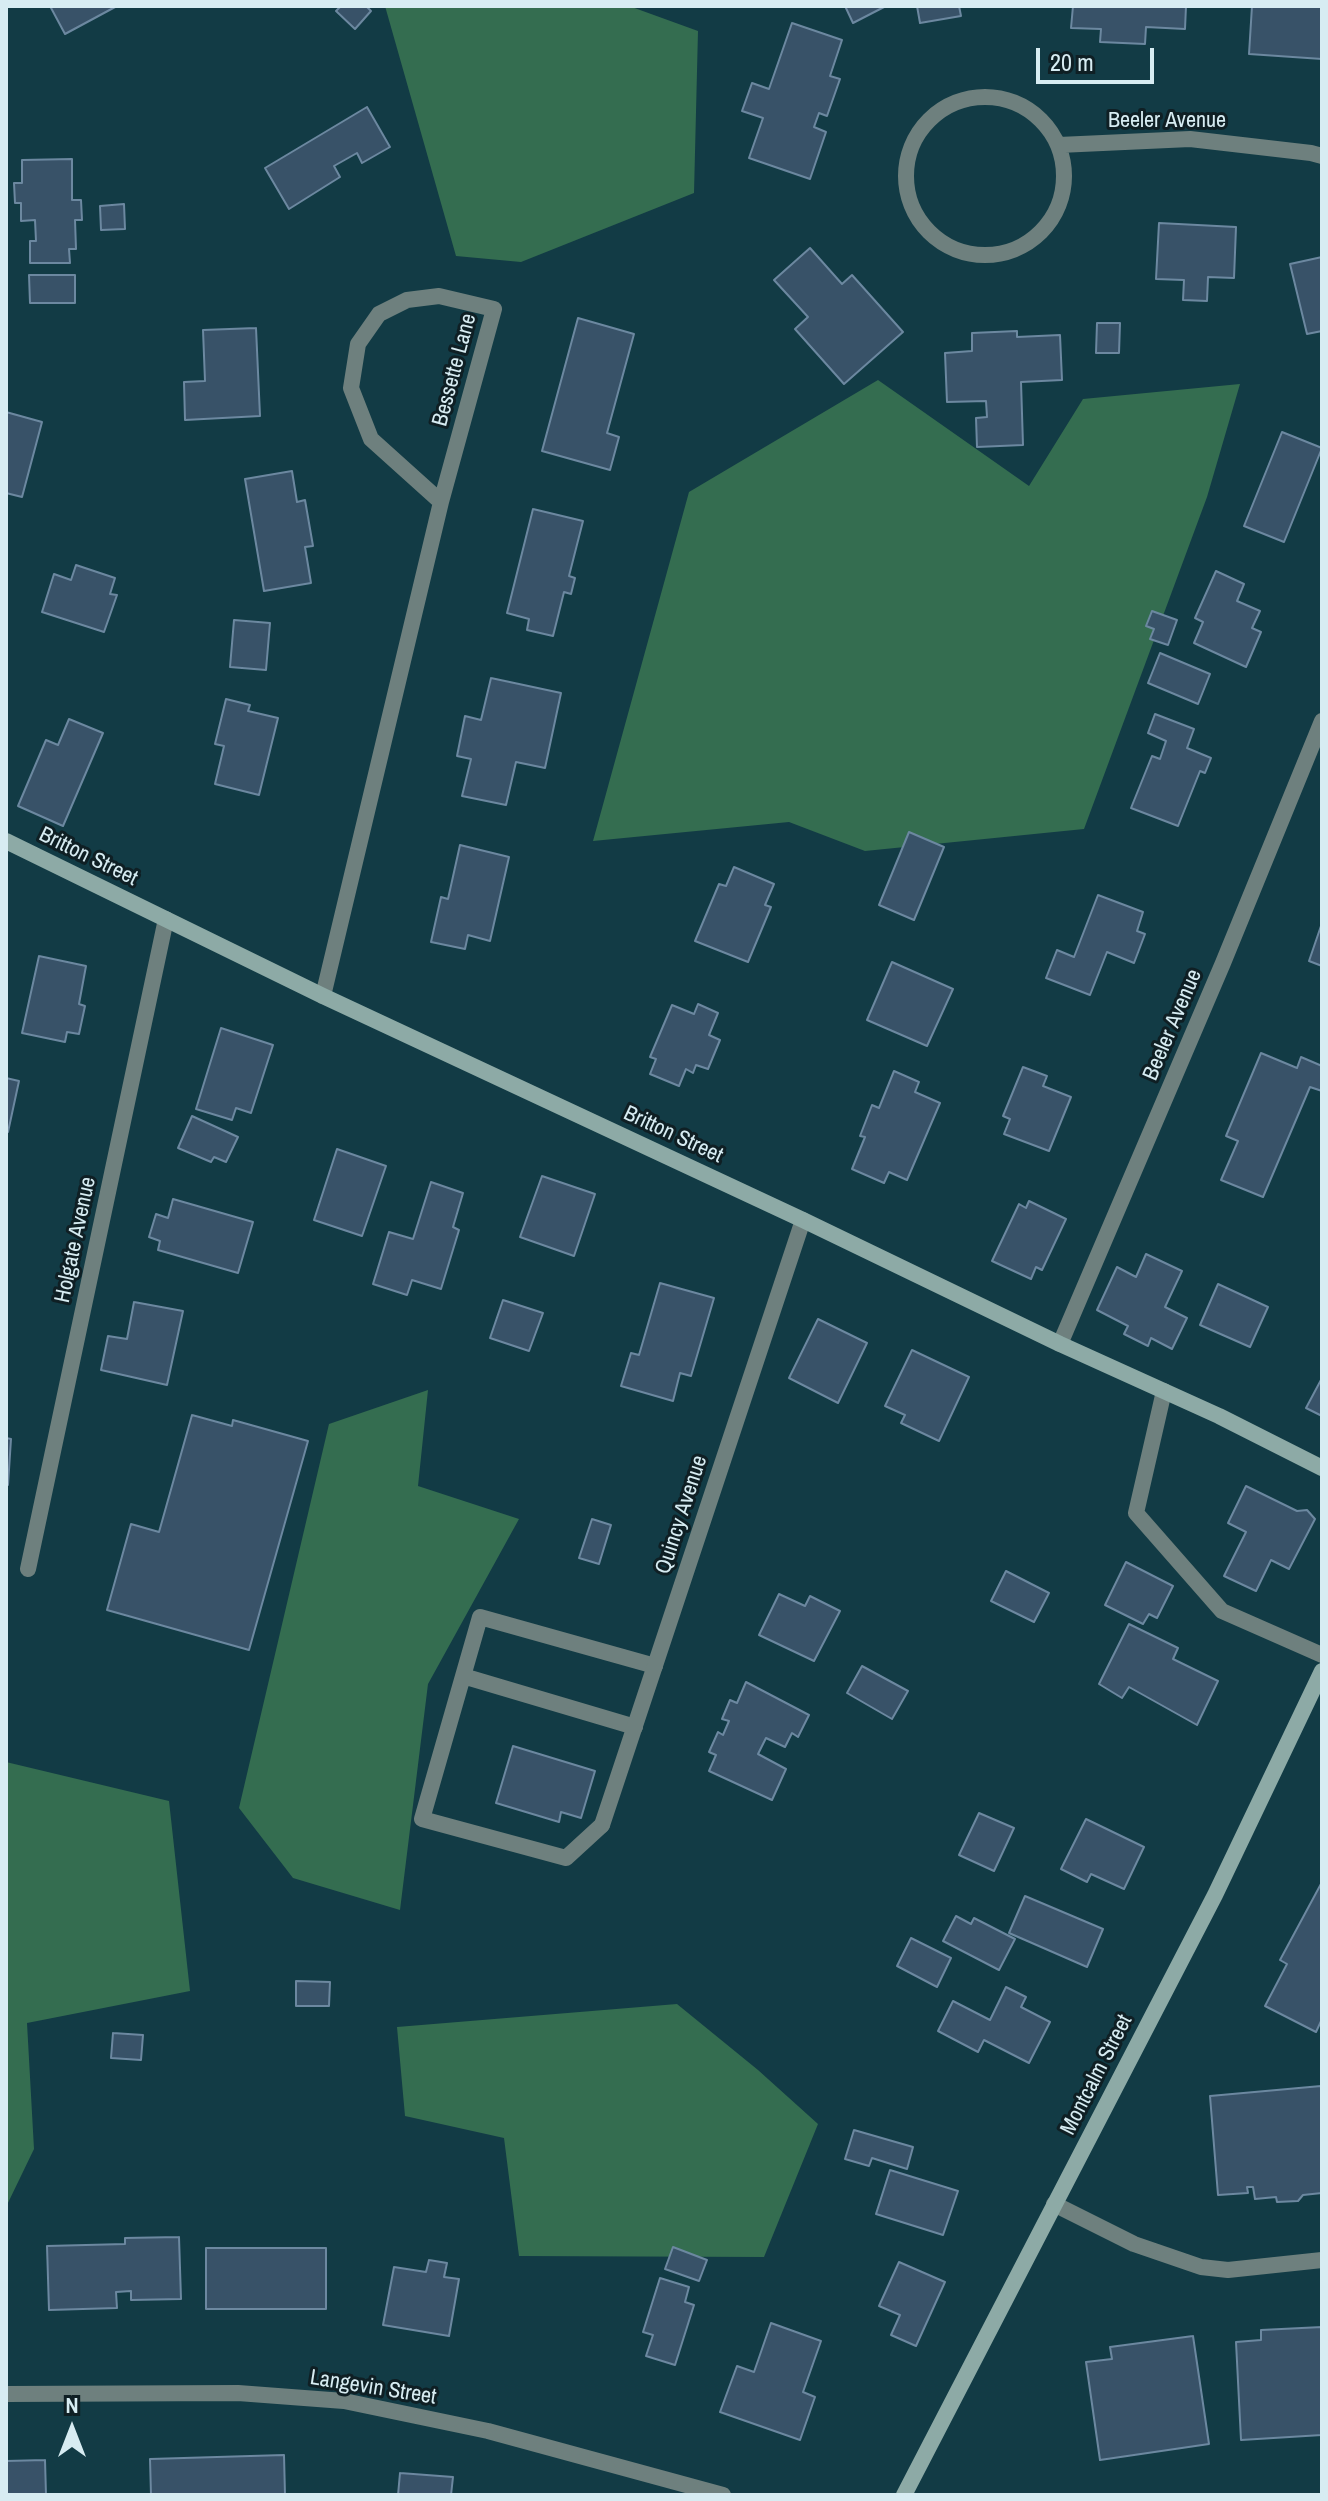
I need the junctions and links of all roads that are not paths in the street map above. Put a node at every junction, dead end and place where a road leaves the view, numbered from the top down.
1 (1059, 145) junction
2 (1322, 156) edge
3 (441, 502) junction
4 (1322, 721) edge
5 (6, 841) edge
6 (166, 919) junction
7 (323, 996) junction
8 (803, 1220) junction
9 (1060, 1344) junction
10 (1164, 1391) junction
11 (1322, 1468) edge
12 (28, 1569) dead end
13 (1322, 1655) edge
14 (655, 1666) junction
15 (1322, 1671) edge
16 (463, 1676) junction
17 (635, 1727) junction
18 (1054, 2204) junction
19 (1322, 2260) edge
20 (6, 2394) edge
21 (723, 2495) edge
22 (904, 2495) edge

1 - 1 street
1 - 2 street, Beeler Avenue
3 - 3 street, Bessette Lane
3 - 7 street, Bessette Lane
4 - 9 street, Beeler Avenue
5 - 6 street, Britton Street
6 - 7 street, Britton Street
6 - 12 street, Holgate Avenue
7 - 8 street, Britton Street
8 - 9 street, Britton Street
8 - 14 street, Quincy Avenue
9 - 10 street, Britton Street
10 - 11 street, Britton Street
10 - 13 street
14 - 16 street
14 - 17 street, Quincy Avenue
15 - 18 street, Montcalm Street
16 - 17 street
16 - 17 street, Quincy Avenue
18 - 19 street
18 - 22 street, Montcalm Street
20 - 21 street, Langevin Street

